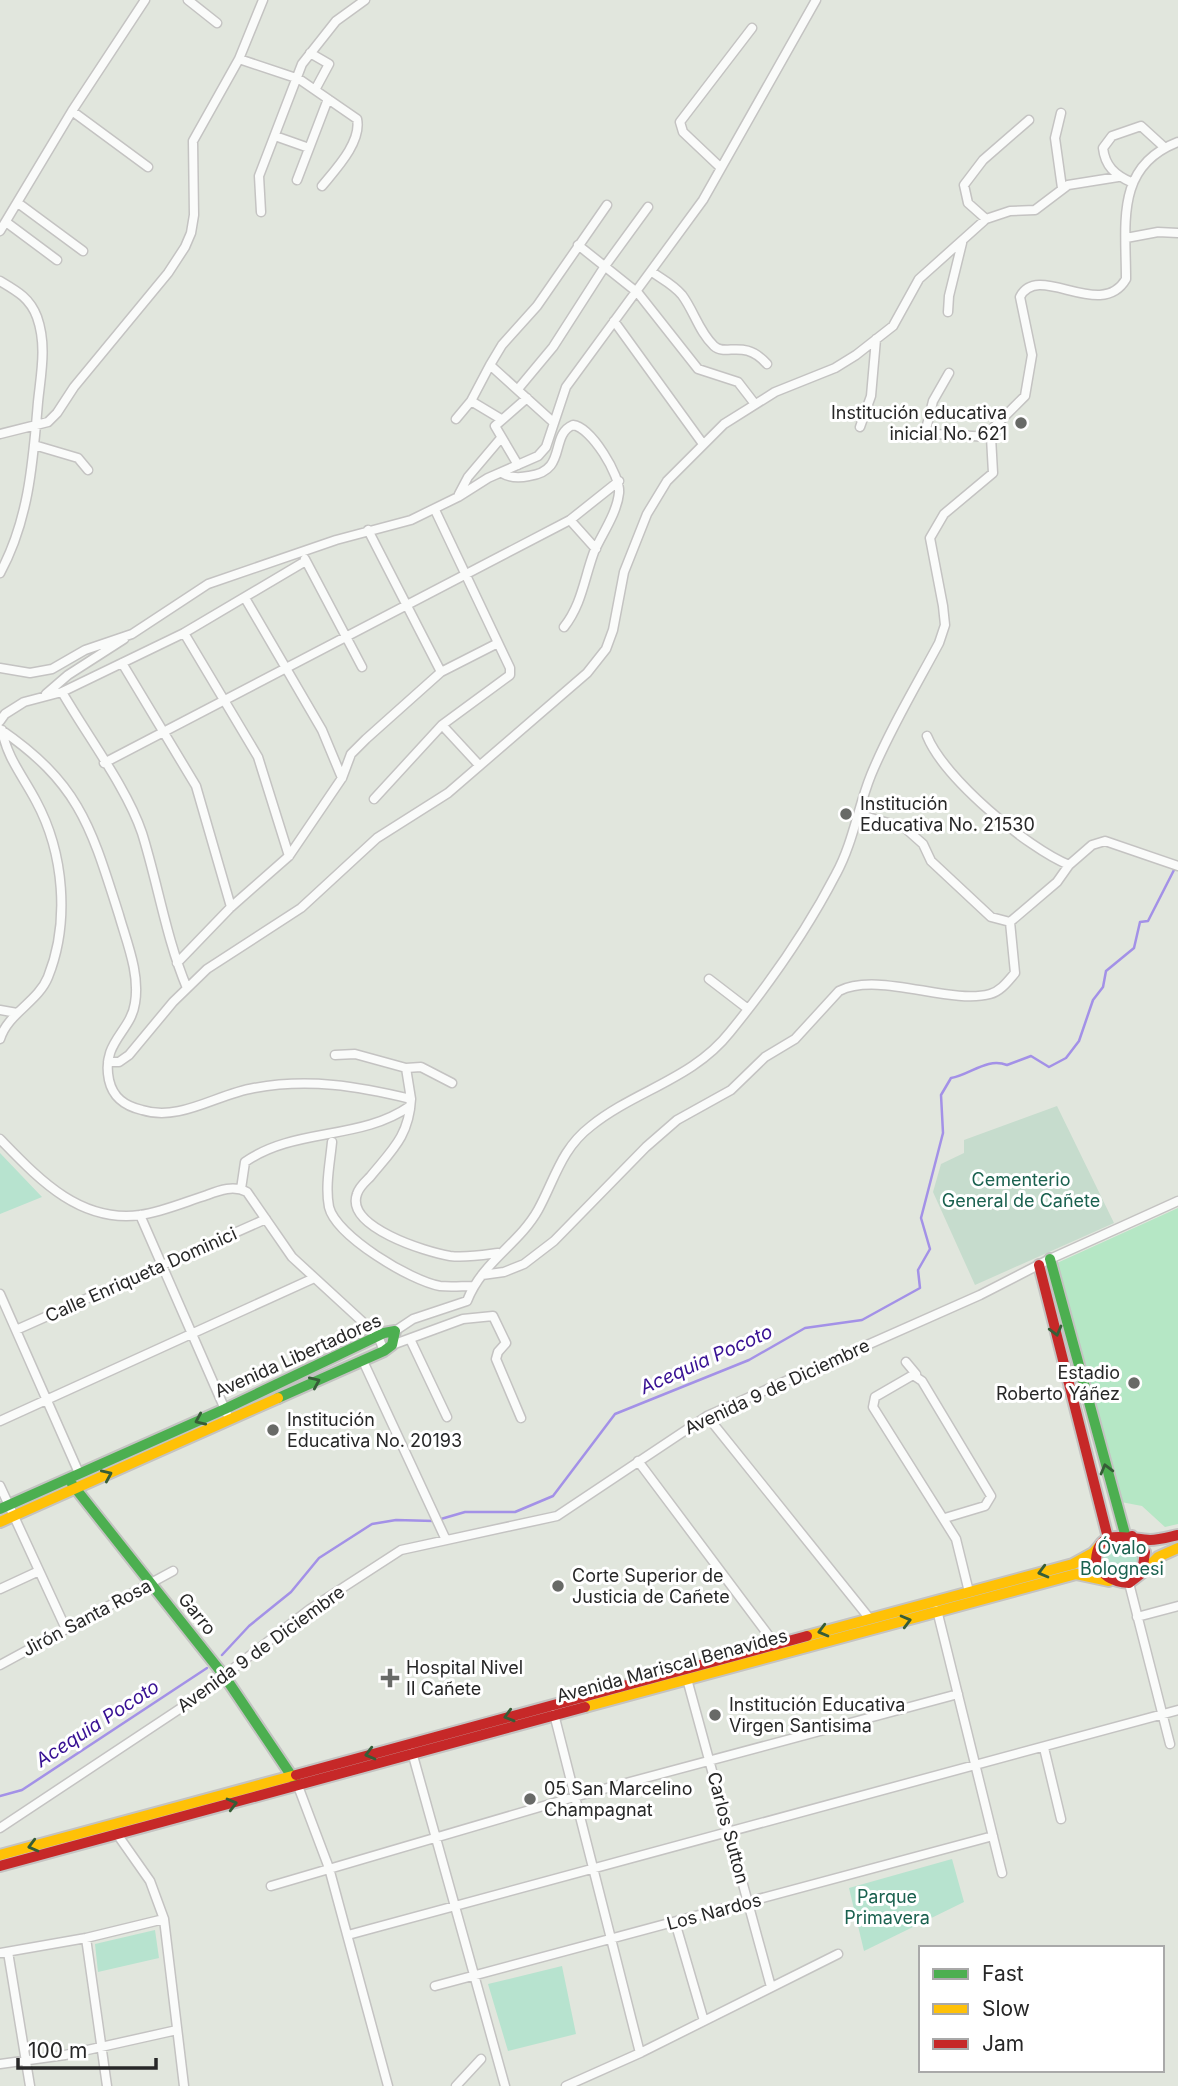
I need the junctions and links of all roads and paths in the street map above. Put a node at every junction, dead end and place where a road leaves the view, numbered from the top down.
1 (145, 0) edge
2 (188, 0) edge
3 (263, 0) edge
4 (365, 0) edge
5 (816, 0) edge
6 (217, 23) dead end
7 (752, 28) dead end
8 (310, 53) junction
9 (239, 60) junction
10 (299, 79) junction
11 (316, 90) junction
12 (328, 99) junction
13 (72, 111) junction
14 (1061, 113) dead end
15 (1029, 120) dead end
16 (275, 136) junction
17 (1178, 142) edge
18 (309, 148) junction
19 (1164, 148) junction
20 (148, 167) dead end
21 (721, 168) junction
22 (1118, 177) junction
23 (297, 180) dead end
24 (1131, 182) junction
25 (322, 186) dead end
26 (1062, 188) junction
27 (18, 203) junction
28 (607, 205) dead end
29 (648, 207) dead end
30 (261, 212) dead end
31 (986, 219) junction
32 (6, 222) junction
33 (0, 231) edge
34 (1178, 233) edge
35 (1126, 238) junction
36 (962, 243) junction
37 (578, 245) junction
38 (83, 251) dead end
39 (57, 260) dead end
40 (605, 265) junction
41 (652, 271) junction
42 (0, 281) edge
43 (638, 293) junction
44 (948, 312) dead end
45 (614, 321) junction
46 (876, 339) junction
47 (767, 364) dead end
48 (490, 365) junction
49 (949, 373) dead end
50 (518, 389) junction
51 (527, 398) junction
52 (471, 401) junction
53 (755, 404) junction
54 (456, 419) dead end
55 (500, 419) junction
56 (553, 422) junction
57 (36, 426) junction
58 (860, 427) dead end
59 (0, 434) edge
60 (991, 437) junction
61 (501, 438) junction
62 (703, 444) junction
63 (34, 445) junction
64 (518, 465) junction
65 (88, 470) dead end
66 (502, 473) junction
67 (619, 481) junction
68 (458, 497) junction
69 (435, 510) junction
70 (570, 520) junction
71 (368, 530) junction
72 (596, 549) junction
73 (306, 550) junction
74 (304, 562) junction
75 (466, 572) junction
76 (0, 573) edge
77 (244, 598) junction
78 (406, 603) junction
79 (564, 627) dead end
80 (184, 633) junction
81 (132, 634) junction
82 (345, 635) junction
83 (498, 643) junction
84 (122, 663) junction
85 (285, 667) junction
86 (362, 667) dead end
87 (0, 668) edge
88 (441, 672) junction
89 (62, 692) junction
90 (44, 696) junction
91 (225, 699) junction
92 (442, 725) junction
93 (1, 727) edge
94 (163, 731) junction
95 (927, 736) dead end
96 (104, 763) junction
97 (479, 765) junction
98 (342, 778) junction
99 (374, 799) dead end
100 (861, 815) junction
101 (289, 856) junction
102 (1069, 865) junction
103 (1174, 865) edge
104 (231, 907) junction
105 (1010, 922) junction
106 (177, 963) junction
107 (709, 979) dead end
108 (187, 988) junction
109 (748, 1009) junction
110 (0, 1010) edge
111 (17, 1013) junction
112 (0, 1040) edge
113 (335, 1055) dead end
114 (108, 1062) junction
115 (406, 1068) junction
116 (452, 1083) dead end
117 (410, 1103) junction
118 (0, 1139) edge
119 (332, 1142) dead end
120 (241, 1189) junction
121 (1178, 1201) edge
122 (141, 1215) junction
123 (266, 1219) junction
124 (498, 1253) junction
125 (1050, 1259) junction
126 (162, 1265) junction
127 (1039, 1265) junction
128 (482, 1275) junction
129 (312, 1279) junction
130 (472, 1287) junction
131 (0, 1294) edge
132 (16, 1330) junction
133 (395, 1331) junction
134 (192, 1333) junction
135 (377, 1336) junction
136 (411, 1339) junction
137 (388, 1348) junction
138 (363, 1361) junction
139 (906, 1362) dead end
140 (916, 1374) junction
141 (47, 1400) junction
142 (225, 1409) junction
143 (707, 1416) junction
144 (447, 1417) dead end
145 (521, 1418) dead end
146 (230, 1420) junction
147 (0, 1421) edge
148 (638, 1461) junction
149 (74, 1476) junction
150 (0, 1486) edge
151 (75, 1489) junction
152 (4, 1507) edge
153 (15, 1516) junction
154 (944, 1518) junction
155 (0, 1522) edge
156 (1128, 1535) junction
157 (1178, 1535) edge
158 (446, 1540) junction
159 (1106, 1540) junction
160 (1178, 1548) edge
161 (39, 1571) junction
162 (173, 1571) dead end
163 (1142, 1573) junction
164 (1110, 1581) junction
165 (150, 1583) junction
166 (1129, 1583) junction
167 (0, 1588) edge
168 (969, 1592) junction
169 (1178, 1606) edge
170 (936, 1607) junction
171 (1137, 1617) junction
172 (870, 1619) junction
173 (66, 1629) junction
174 (775, 1644) junction
175 (0, 1665) edge
176 (686, 1674) junction
177 (225, 1677) junction
178 (958, 1694) junction
179 (551, 1704) junction
180 (1178, 1710) edge
181 (1162, 1714) junction
182 (555, 1716) junction
183 (484, 1723) junction
184 (486, 1735) junction
185 (410, 1744) junction
186 (1170, 1744) dead end
187 (1044, 1748) junction
188 (413, 1756) junction
189 (709, 1760) junction
190 (975, 1766) junction
191 (295, 1781) junction
192 (574, 1797) junction
193 (1061, 1819) dead end
194 (0, 1828) edge
195 (114, 1830) junction
196 (728, 1831) junction
197 (435, 1836) junction
198 (993, 1836) junction
199 (0, 1855) edge
200 (0, 1866) edge
201 (329, 1868) junction
202 (592, 1868) junction
203 (1002, 1872) dead end
204 (271, 1886) dead end
205 (748, 1903) junction
206 (454, 1906) junction
207 (164, 1919) junction
208 (675, 1922) junction
209 (348, 1935) junction
210 (86, 1938) junction
211 (611, 1939) junction
212 (4, 1952) edge
213 (838, 1954) dead end
214 (474, 1975) junction
215 (435, 1986) dead end
216 (771, 1987) junction
217 (704, 2021) junction
218 (177, 2030) junction
219 (103, 2048) junction
220 (640, 2053) junction
221 (481, 2059) dead end
222 (26, 2062) junction
223 (0, 2064) edge
224 (30, 2086) edge
225 (107, 2086) edge
226 (184, 2086) edge
227 (387, 2086) edge
228 (456, 2086) edge
229 (505, 2086) edge
230 (566, 2086) edge

1 - 13 street
2 - 6 street
3 - 9 street
4 - 8 street
5 - 21 street
7 - 21 street
8 - 10 street
8 - 11 street
9 - 10 street
9 - 57 street
10 - 11 street
10 - 16 street
11 - 12 street
12 - 18 street
12 - 25 street
13 - 20 street
13 - 27 street
14 - 26 street
15 - 31 street
16 - 18 street
16 - 30 street
17 - 19 street
18 - 23 street
19 - 22 street
19 - 24 street
21 - 41 street
22 - 24 street
22 - 26 street
24 - 35 street
26 - 31 street
27 - 32 street
27 - 38 street
28 - 37 street
29 - 40 street
31 - 36 street
32 - 33 street
32 - 39 street
34 - 35 street
35 - 60 street
36 - 44 street
36 - 46 street
37 - 40 street
37 - 48 street
40 - 43 street
40 - 50 street
41 - 43 street
41 - 47 street
42 - 57 street
43 - 45 street
43 - 53 street
45 - 56 street
45 - 62 street
46 - 53 street
46 - 58 street
48 - 50 street
48 - 52 street
49 - 60 street
50 - 51 street
51 - 55 street
51 - 56 street
52 - 54 street
52 - 55 street
53 - 62 street
55 - 61 street
56 - 64 street
57 - 59 street
57 - 63 street
60 - 100 street
61 - 64 street
61 - 68 street
62 - 97 street
63 - 65 street
63 - 76 street
64 - 66 street
66 - 67 street
66 - 68 street
67 - 70 street
67 - 72 street
68 - 69 street
69 - 71 street
69 - 75 street
70 - 72 street
70 - 75 street
71 - 73 street
71 - 78 street
72 - 79 street
73 - 74 street
73 - 81 street
74 - 77 street
74 - 82 street
75 - 78 street
75 - 83 street
77 - 80 street
77 - 85 street
78 - 82 street
78 - 88 street
80 - 84 street
80 - 91 street
81 - 87 street
81 - 90 street
82 - 85 street
82 - 86 street
83 - 88 street
83 - 92 street
84 - 89 street
84 - 94 street
85 - 91 street
85 - 98 street
88 - 98 street
89 - 90 street
89 - 96 street
90 - 93 street
91 - 94 street
91 - 101 street
92 - 97 street
92 - 99 street
93 - 111 street
93 - 114 street
94 - 96 street
94 - 104 street
95 - 102 street
96 - 106 street
97 - 108 street
98 - 101 street
100 - 105 street
100 - 109 street
101 - 104 street
102 - 103 street
102 - 105 street
104 - 106 street
105 - 128 street
106 - 108 street
107 - 109 street
108 - 114 street
109 - 124 street
110 - 111 street
111 - 112 street
113 - 115 street
114 - 117 street
115 - 116 street
115 - 117 street
117 - 120 street
117 - 124 street
118 - 122 street
119 - 130 street
120 - 122 street
120 - 123 street
121 - 125 street, Avenida 9 de Diciembre
122 - 126 street
123 - 126 street, Calle Enriqueta Dominici
123 - 129 street
124 - 128 street
125 - 127 street, Avenida 9 de Diciembre
156 -> 125 main road
126 - 132 street, Calle Enriqueta Dominici
126 - 134 street
127 - 143 street, Avenida 9 de Diciembre
127 -> 159 main road
128 - 130 street
129 - 134 street
129 - 135 street
130 - 133 street
131 - 132 street
132 - 141 street
133 - 135 main road, Avenida Libertadores
133 - 137 main road, Avenida Libertadores
134 - 141 street
134 - 142 street
135 - 137 street
135 - 142 main road, Avenida Libertadores
136 - 137 street
136 - 144 street
136 - 145 street
137 - 138 main road, Avenida Libertadores
146 -> 138 main road, Avenida Libertadores
138 - 158 street
139 - 140 street
140 - 154 street
140 - 154 street
141 - 147 street
141 - 149 street
142 - 146 street
142 -> 149 main road, Avenida Libertadores
143 - 148 street, Avenida 9 de Diciembre
143 - 172 street
151 -> 146 main road, Avenida Libertadores
148 - 158 street, Avenida 9 de Diciembre
148 - 174 street
149 - 151 main road, Garro
149 - 152 main road, Avenida Libertadores
150 - 152 street
151 - 153 main road, Avenida Libertadores
151 - 165 main road, Garro
152 - 153 street
153 - 155 main road, Avenida Libertadores
153 - 161 street
154 - 168 street
156 - 157 main road
156 - 159 main road
156 - 163 main road
158 - 177 street, Avenida 9 de Diciembre
159 - 164 main road
159 -> 168 main road, Avenida Mariscal Benavides
160 - 163 main road
161 - 167 street
161 - 173 street
162 - 165 street, Jirón Santa Rosa
163 - 166 main road
164 - 166 main road
164 - 170 main road, Avenida Mariscal Benavides
165 - 173 street, Jirón Santa Rosa
165 - 177 main road, Garro
166 - 171 street
168 - 170 main road, Avenida Mariscal Benavides
169 - 171 street
170 - 172 main road, Avenida Mariscal Benavides
176 -> 170 main road, Avenida Mariscal Benavides
170 - 178 street
171 - 181 street
172 -> 174 main road, Avenida Mariscal Benavides
173 - 175 street, Jirón Santa Rosa
174 - 176 main road, Avenida Mariscal Benavides
176 - 179 main road, Avenida Mariscal Benavides
176 - 182 main road, Avenida Mariscal Benavides
176 - 189 street, Carlos Sutton
177 - 191 main road, Garro
177 - 194 street, Avenida 9 de Diciembre
178 - 189 street
178 - 190 street
179 - 182 street
179 -> 183 main road, Avenida Mariscal Benavides
180 - 181 street
181 - 186 street
181 - 187 street
182 - 184 main road, Avenida Mariscal Benavides
182 - 192 street
183 - 184 street
183 - 185 main road, Avenida Mariscal Benavides
184 - 188 main road, Avenida Mariscal Benavides
185 - 188 street
185 -> 191 main road, Avenida Mariscal Benavides
187 - 190 street
187 - 193 street
188 - 191 main road, Avenida Mariscal Benavides
188 - 197 street
189 - 192 street
189 - 196 street, Carlos Sutton
190 - 196 street
190 - 198 street
191 - 195 main road, Avenida Mariscal Benavides
191 - 201 street
192 - 197 street
192 - 202 street
195 -> 199 main road, Avenida Mariscal Benavides
195 - 200 main road, Avenida Mariscal Benavides
195 - 207 street
196 - 202 street
196 - 205 street, Carlos Sutton
197 - 201 street
197 - 206 street
198 - 203 street
198 - 205 street, Los Nardos
201 - 204 street
201 - 209 street
202 - 206 street
202 - 211 street
205 - 208 street, Los Nardos
205 - 216 street, Carlos Sutton
206 - 209 street
206 - 214 street
207 - 210 street
207 - 218 street
208 - 211 street, Los Nardos
208 - 217 street
209 - 227 street
210 - 212 street
210 - 219 street
211 - 214 street, Los Nardos
211 - 220 street
212 - 222 street
213 - 216 street
214 - 215 street, Los Nardos
214 - 229 street
216 - 217 street
217 - 220 street
218 - 219 street
218 - 226 street
219 - 222 street
219 - 225 street
220 - 230 street
221 - 228 street
222 - 223 street
222 - 224 street

